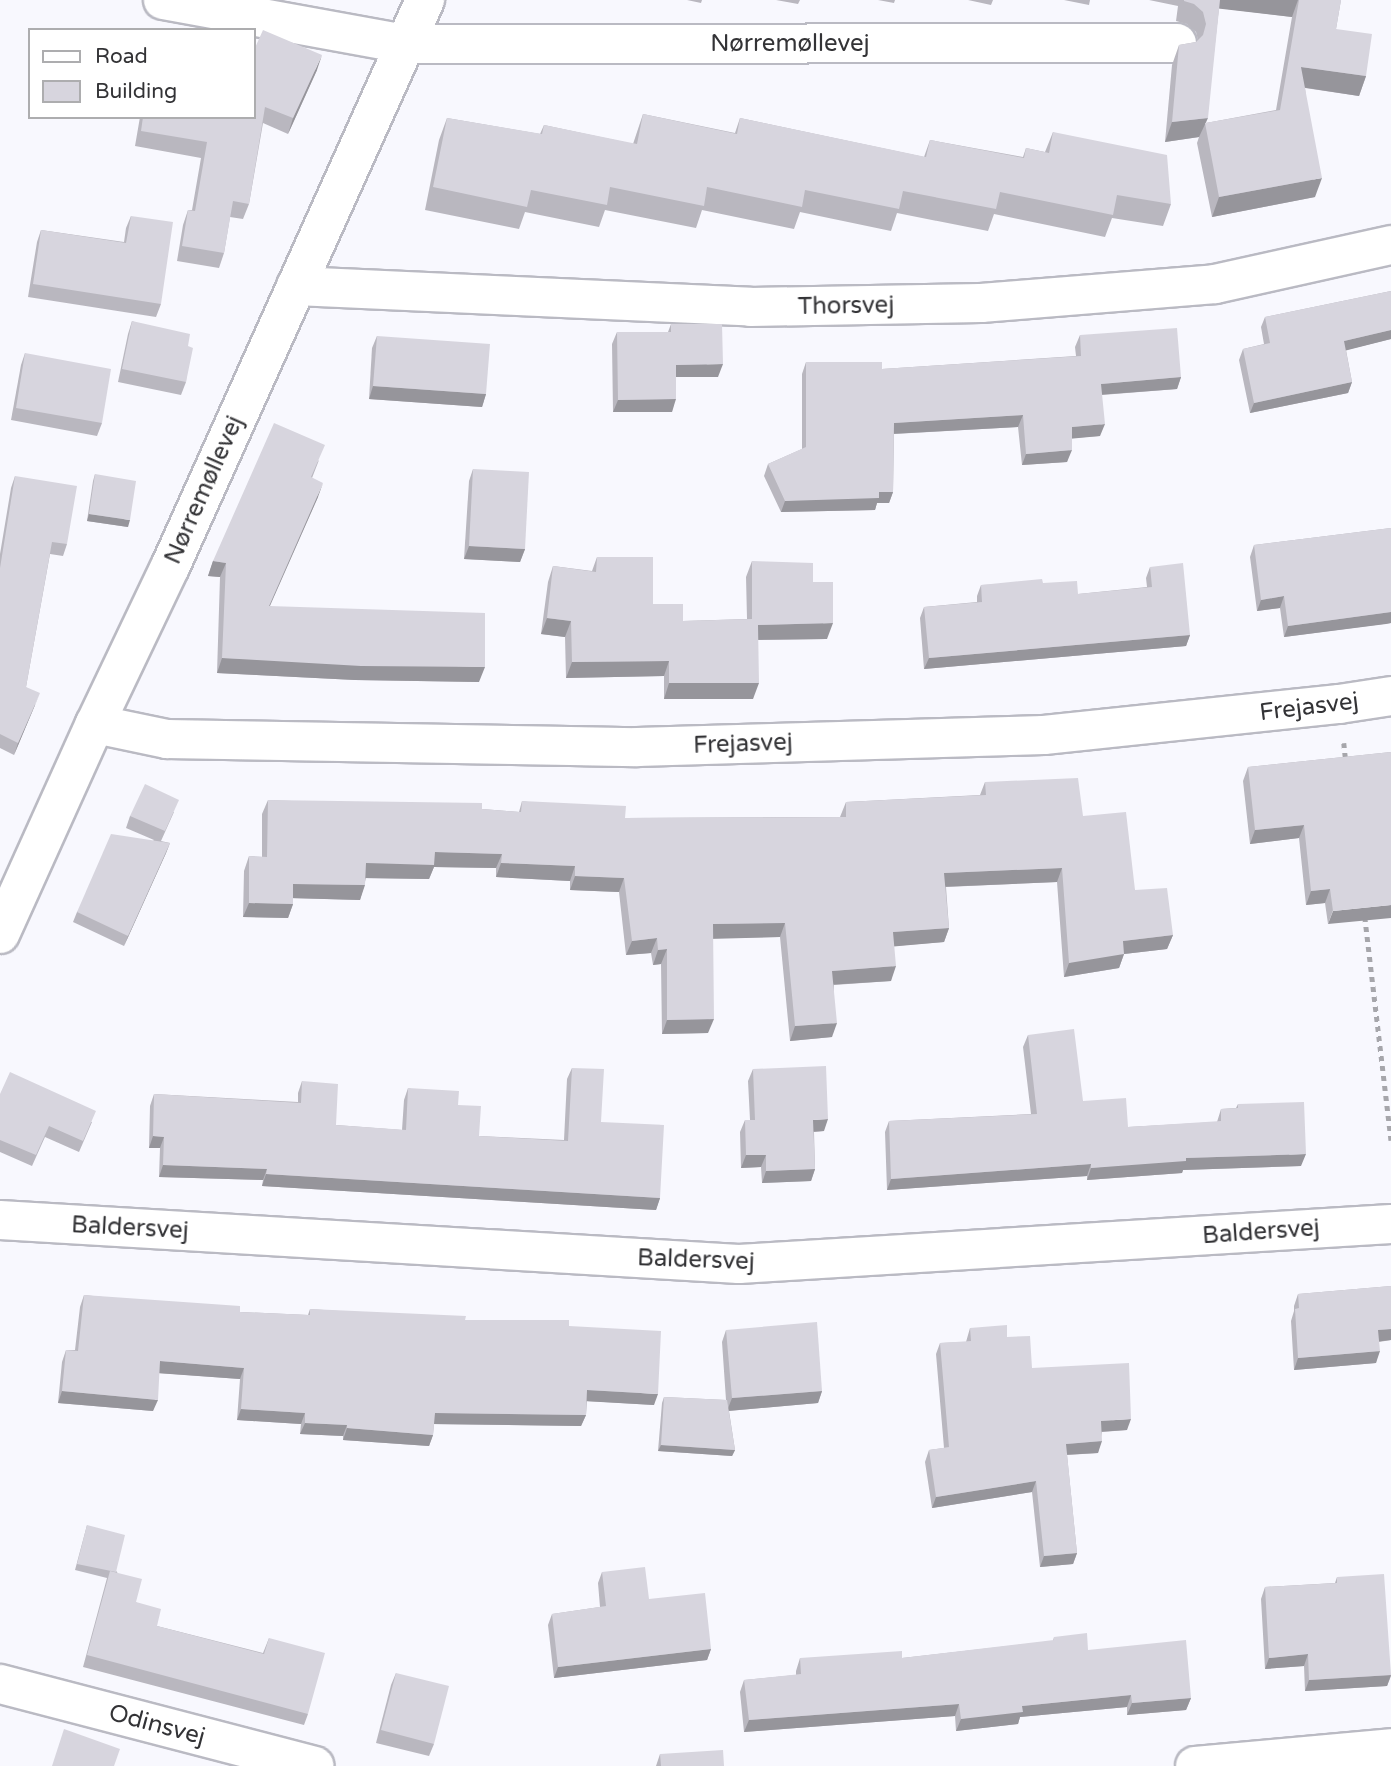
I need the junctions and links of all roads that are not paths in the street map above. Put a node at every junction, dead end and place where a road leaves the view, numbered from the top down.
1 (163, 0) edge
2 (425, 0) edge
3 (1177, 43) edge
4 (404, 44) junction
5 (1391, 245) edge
6 (296, 286) junction
7 (1391, 696) edge
8 (94, 724) junction
9 (0, 934) edge
10 (0, 1220) edge
11 (1391, 1223) edge
12 (0, 1684) edge
13 (1391, 1748) edge
14 (314, 1766) edge
15 (1195, 1766) edge

1 - 4 street
2 - 4 street, Nørremøllevej
3 - 4 street, Nørremøllevej
4 - 6 street, Nørremøllevej
5 - 6 street, Thorsvej
6 - 8 street, Nørremøllevej
7 - 8 street, Frejasvej
8 - 9 street, Nørremøllevej
10 - 11 street, Baldersvej
12 - 14 street, Odinsvej
13 - 15 street

